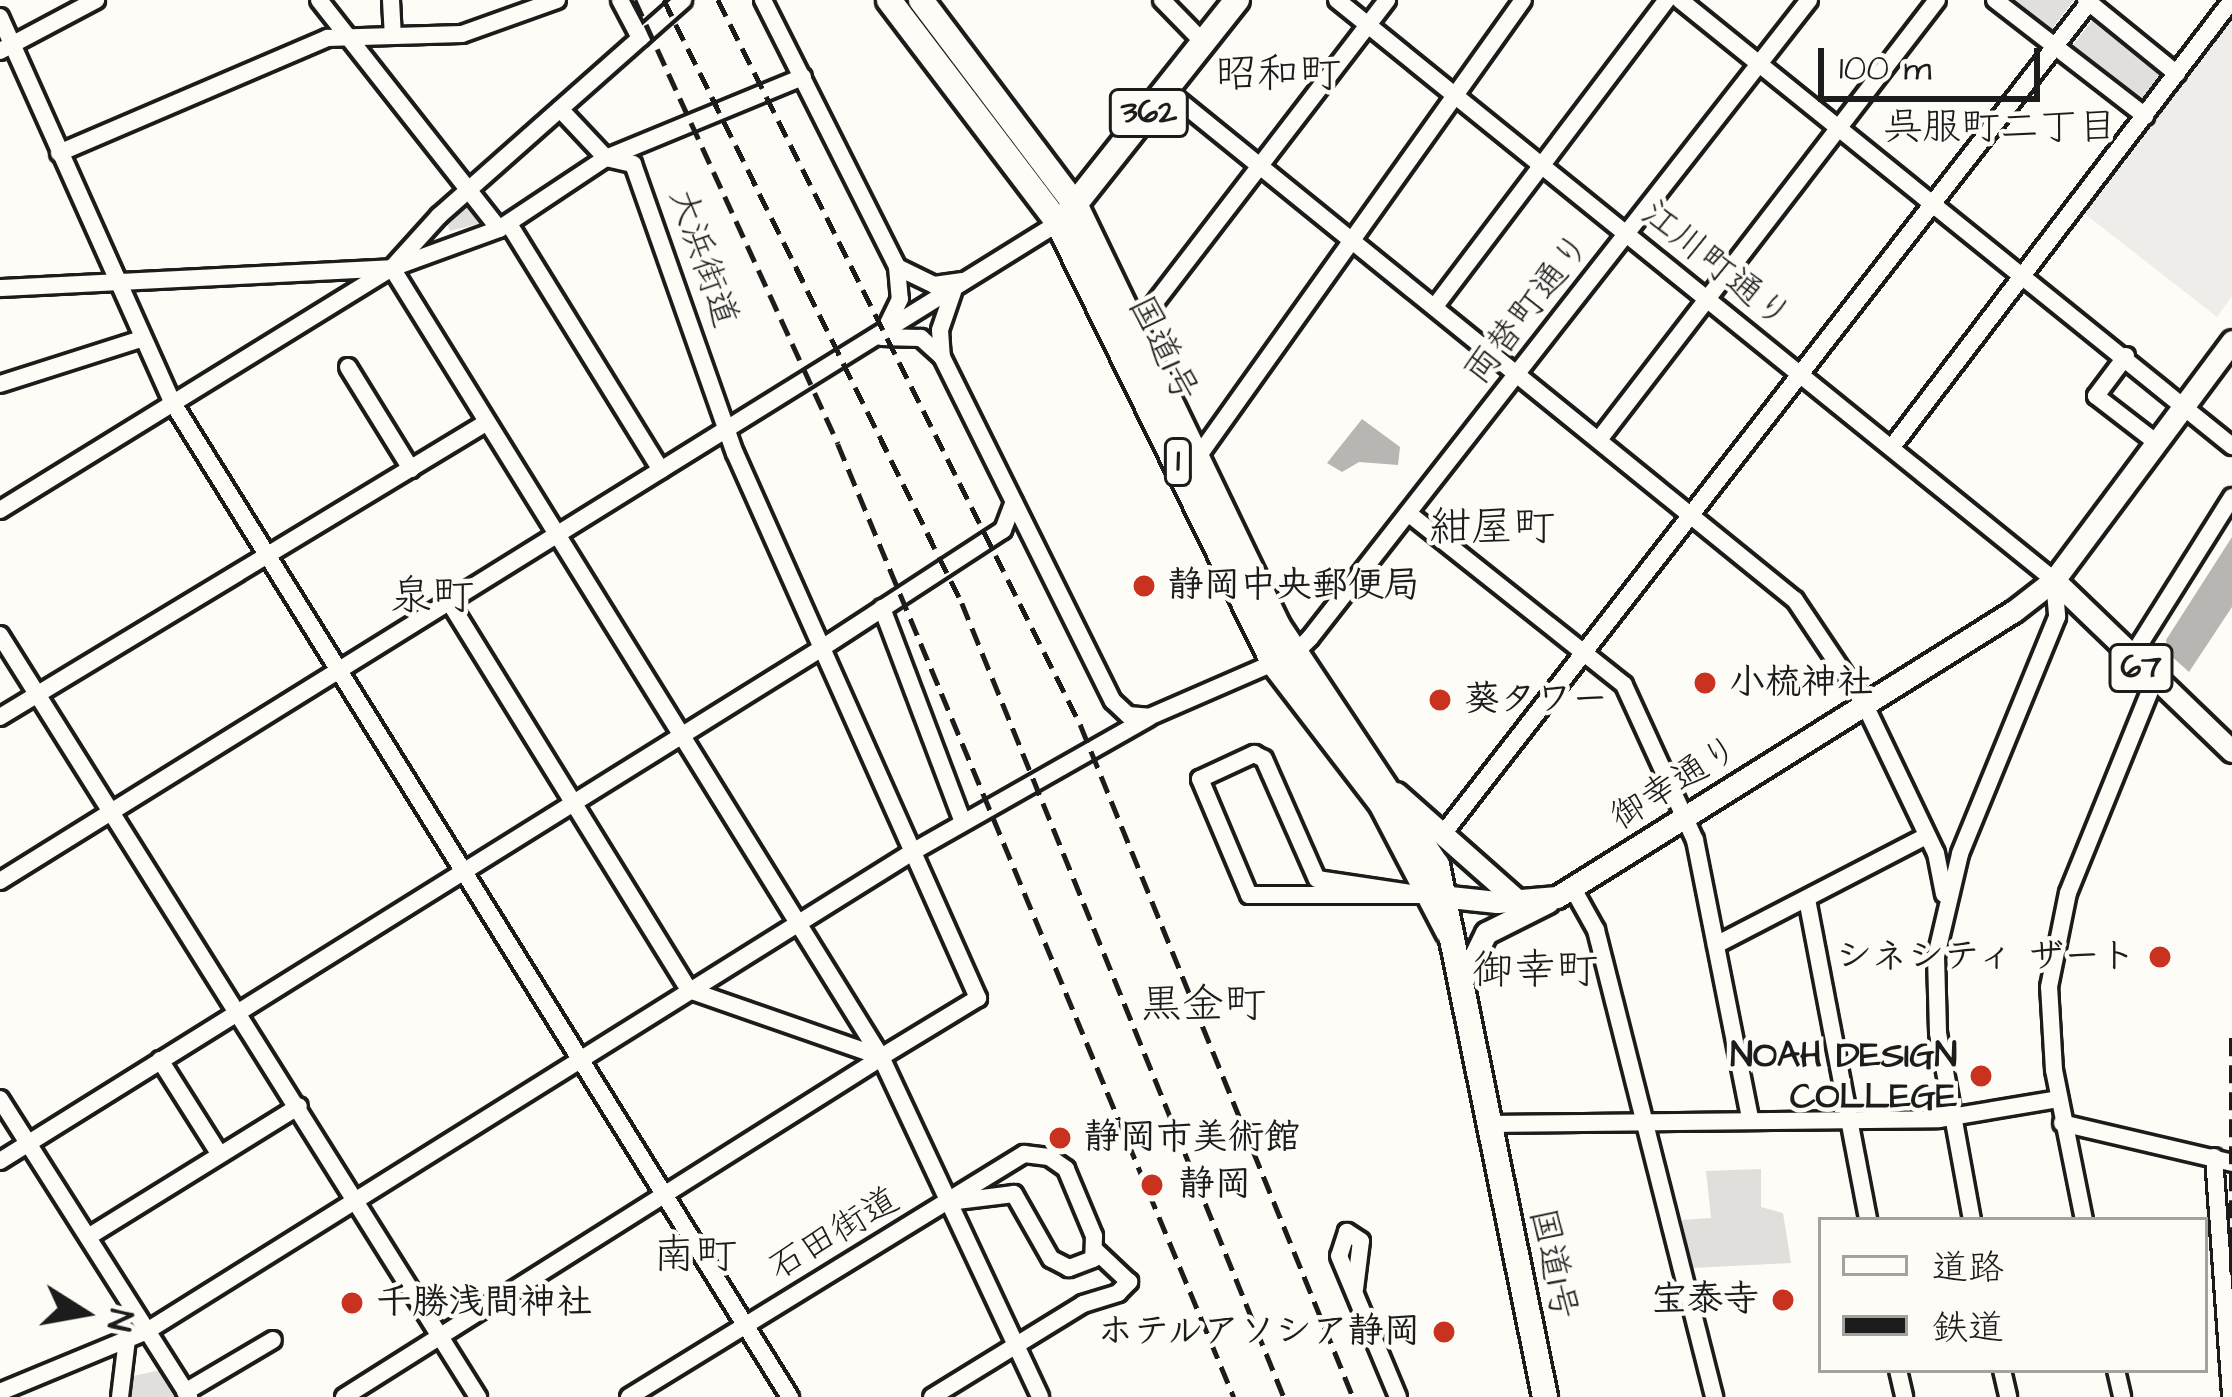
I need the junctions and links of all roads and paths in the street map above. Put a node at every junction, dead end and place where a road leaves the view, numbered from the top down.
1 (97, 0) edge
2 (319, 0) edge
3 (391, 0) edge
4 (489, 0) edge
5 (556, 0) edge
6 (620, 0) edge
7 (682, 0) edge
8 (763, 0) edge
9 (889, 0) edge
10 (921, 0) edge
11 (1162, 0) edge
12 (1237, 0) edge
13 (1337, 0) edge
14 (1387, 0) edge
15 (1523, 0) edge
16 (1667, 0) edge
17 (1680, 0) edge
18 (1809, 0) edge
19 (1937, 0) edge
20 (1995, 0) edge
21 (2232, 0) edge
22 (2089, 1) edge
23 (0, 17) edge
24 (489, 24) junction
25 (1368, 24) junction
26 (392, 33) junction
27 (346, 35) junction
28 (640, 38) junction
29 (1204, 43) junction
30 (6, 47) edge
31 (2055, 47) junction
32 (1759, 65) junction
33 (2177, 74) junction
34 (803, 77) junction
35 (1166, 90) junction
36 (1451, 93) junction
37 (560, 109) junction
38 (2145, 116) junction
39 (1839, 129) junction
40 (59, 153) junction
41 (606, 158) junction
42 (1264, 164) junction
43 (1542, 167) junction
44 (469, 189) junction
45 (1930, 206) junction
46 (1067, 215) junction
47 (504, 227) junction
48 (1628, 236) junction
49 (1352, 237) junction
50 (897, 267) junction
51 (392, 268) junction
52 (2022, 275) junction
53 (974, 278) junction
54 (116, 281) junction
55 (0, 288) edge
56 (953, 292) junction
57 (1707, 299) junction
58 (1436, 305) junction
59 (1137, 326) junction
60 (877, 335) junction
61 (141, 339) junction
62 (2232, 341) edge
63 (2126, 356) junction
64 (942, 357) junction
65 (348, 367) dead end
66 (1520, 373) junction
67 (1804, 378) junction
68 (0, 384) edge
69 (171, 400) junction
70 (2183, 406) junction
71 (484, 424) junction
72 (730, 427) junction
73 (1601, 437) junction
74 (2157, 443) junction
75 (2232, 446) edge
76 (1892, 448) junction
77 (1197, 458) junction
78 (411, 469) junction
79 (661, 470) junction
80 (1012, 496) junction
81 (2232, 497) edge
82 (0, 510) edge
83 (1408, 513) junction
84 (1694, 514) junction
85 (1003, 530) junction
86 (556, 536) junction
87 (1034, 540) junction
88 (267, 556) junction
89 (2054, 580) junction
90 (450, 603) junction
91 (883, 608) junction
92 (0, 635) edge
93 (822, 648) junction
94 (1585, 649) junction
95 (2131, 658) junction
96 (1284, 659) junction
97 (339, 671) junction
98 (2154, 681) junction
99 (40, 698) junction
100 (1864, 704) junction
101 (0, 717) edge
102 (1149, 717) junction
103 (680, 734) junction
104 (2232, 751) edge
105 (1396, 793) junction
106 (573, 803) junction
107 (111, 812) junction
108 (1685, 814) junction
109 (963, 822) junction
110 (1446, 830) junction
111 (1926, 836) junction
112 (914, 851) junction
113 (464, 872) junction
114 (0, 881) edge
115 (1564, 892) junction
116 (1389, 894) junction
117 (1436, 896) junction
118 (1807, 899) junction
119 (1518, 901) junction
120 (1944, 912) junction
121 (801, 923) junction
122 (1716, 945) junction
123 (1462, 982) junction
124 (689, 990) junction
125 (238, 1010) junction
126 (880, 1058) junction
127 (582, 1059) junction
128 (160, 1060) junction
129 (0, 1099) edge
130 (2059, 1099) junction
131 (298, 1106) junction
132 (1848, 1118) junction
133 (1952, 1118) junction
134 (1750, 1119) junction
135 (1643, 1120) junction
136 (2062, 1123) junction
137 (1488, 1124) junction
138 (28, 1143) junction
139 (220, 1155) junction
140 (2223, 1160) edge
141 (0, 1161) edge
142 (665, 1193) junction
143 (356, 1202) junction
144 (950, 1202) junction
145 (1867, 1217) edge
146 (1971, 1217) edge
147 (2083, 1217) edge
148 (88, 1237) junction
149 (1095, 1250) junction
150 (1355, 1289) dead end
151 (746, 1325) junction
152 (147, 1331) junction
153 (440, 1337) junction
154 (127, 1340) junction
155 (273, 1340) dead end
156 (1017, 1346) junction
157 (0, 1392) edge
158 (187, 1395) edge
159 (120, 1397) edge
160 (344, 1397) edge
161 (478, 1397) edge
162 (629, 1397) edge
163 (790, 1397) edge
164 (932, 1397) edge
165 (1040, 1397) edge
166 (1398, 1397) edge
167 (1544, 1397) edge
168 (1714, 1397) edge
169 (2231, 1397) edge

1 - 30 street
2 - 27 street
3 - 26 street
4 - 24 street
5 - 24 street
6 - 28 street
7 - 28 street
8 - 34 street
9 - 46 highway, 国道1号 / 1
10 - 46 highway, 国道1号 / 1
11 - 29 street
12 - 29 highway, 362
13 - 25 street, 江川町通り
14 - 25 street
15 - 36 street
16 - 43 street
17 - 32 street
18 - 32 street, 両替町通り
19 - 39 street
20 - 31 street
21 - 33 street
22 - 31 street
22 - 33 street
23 - 30 street
24 - 26 street
25 - 36 street, 江川町通り
25 - 42 street
26 - 27 street
27 - 40 street
27 - 44 street
28 - 37 street
29 - 35 highway, 362
30 - 40 street
31 - 38 street
31 - 45 street
32 - 39 street
32 - 48 street, 両替町通り
33 - 38 street
34 - 41 street
34 - 50 street
35 - 42 street
35 - 46 highway, 362
36 - 43 street, 江川町通り
36 - 49 street
37 - 41 street, 大浜街道
37 - 44 street
38 - 52 street
39 - 45 street
39 - 57 street
40 - 54 street
41 - 47 street
41 - 72 street, 大浜街道
42 - 49 street
42 - 59 street
43 - 48 street, 江川町通り
43 - 58 street
44 - 47 street
44 - 51 street
45 - 52 street
45 - 67 street
46 - 53 street
46 - 59 highway, 国道1号 / 1
46 - 96 highway, 国道1号 / 1
47 - 51 street
47 - 79 street
48 - 57 street, 江川町通り
48 - 66 street, 両替町通り
49 - 58 street
49 - 77 street
50 - 53 street
50 - 60 street
51 - 54 street
51 - 69 street
51 - 71 street
52 - 63 street
52 - 76 street
53 - 56 street
54 - 55 street
54 - 61 street
56 - 60 street
56 - 64 street
57 - 67 street, 江川町通り
57 - 73 street
58 - 66 street
59 - 77 highway, 国道1号 / 1
60 - 64 street
60 - 72 street
61 - 68 street
61 - 69 street
62 - 70 main road, 御幸通り
63 - 70 street
63 - 74 street
64 - 80 street
65 - 78 street
66 - 73 street
66 - 83 street, 両替町通り
67 - 76 street, 江川町通り
67 - 84 street
69 - 82 street
69 - 88 street
70 - 74 main road, 御幸通り
70 - 75 street
71 - 78 street
71 - 86 street
72 - 79 street
72 - 93 street, 大浜街道
73 - 84 street
74 - 89 main road, 御幸通り
76 - 89 street, 江川町通り
77 - 96 highway, 国道1号 / 1
78 - 88 street
79 - 86 street
80 - 85 street
80 - 87 street
81 - 95 street
83 - 94 street
83 - 96 street, 両替町通り
84 - 94 street
84 - 100 street
85 - 87 street
85 - 91 street
86 - 90 street
86 - 103 street
87 - 102 street
88 - 97 street
88 - 99 street
89 - 95 main road, 67
89 - 100 main road, 御幸通り
89 - 120 street
90 - 97 street
90 - 106 street
91 - 93 street
91 - 109 street
92 - 99 street
93 - 103 street
93 - 112 street, 大浜街道
94 - 108 street
94 - 110 street
95 - 98 main road, 67
96 - 102 street
96 - 105 highway, 国道1号 / 1
96 - 117 highway, 国道1号 / 1
97 - 107 street
97 - 113 street
98 - 104 main road, 67
98 - 130 street
99 - 101 street
99 - 107 street
100 - 108 main road, 御幸通り
100 - 111 street
102 - 109 street
103 - 106 street
103 - 121 street
105 - 110 main road
105 - 117 highway, 国道1号 / 1
106 - 113 street
106 - 124 street
107 - 114 street
107 - 125 street
108 - 115 main road, 御幸通り
108 - 122 street
109 - 112 street
110 - 119 main road
111 - 118 street
111 - 120 street
112 - 121 street
112 - 126 street, 大浜街道
113 - 125 street
113 - 127 street
115 - 119 main road, 御幸通り
115 - 123 main road
115 - 135 street
116 - 116 street
116 - 117 street
117 - 119 main road, 御幸通り
117 - 123 highway, 国道1号 / 1
118 - 122 street
118 - 132 street
120 - 133 street
121 - 124 street
121 - 126 street
122 - 134 street
123 - 137 highway, 国道1号 / 1
124 - 126 street
124 - 127 street
125 - 128 street
125 - 131 street
126 - 142 street
126 - 144 street
127 - 142 street
127 - 143 street
128 - 138 street
128 - 139 street
129 - 138 street
130 - 133 street
130 - 136 street
131 - 139 street
131 - 143 street
132 - 133 street
132 - 134 street
132 - 145 street
133 - 146 street
134 - 135 street
135 - 137 street
135 - 168 street
136 - 140 street
136 - 147 street
137 - 167 highway, 国道1号 / 1
138 - 141 street
138 - 148 street
139 - 148 street
140 - 169 street
142 - 151 street
142 - 153 street
143 - 152 street
143 - 153 street
144 - 149 street
144 - 149 street, 石田街道
144 - 151 street, 石田街道
144 - 156 street
148 - 152 street
149 - 156 street, 石田街道
150 - 166 street
151 - 162 street, 石田街道
151 - 163 street
152 - 154 street
152 - 158 street
153 - 160 street
153 - 161 street
154 - 157 street
154 - 159 street
155 - 158 street
156 - 164 street
156 - 165 street

